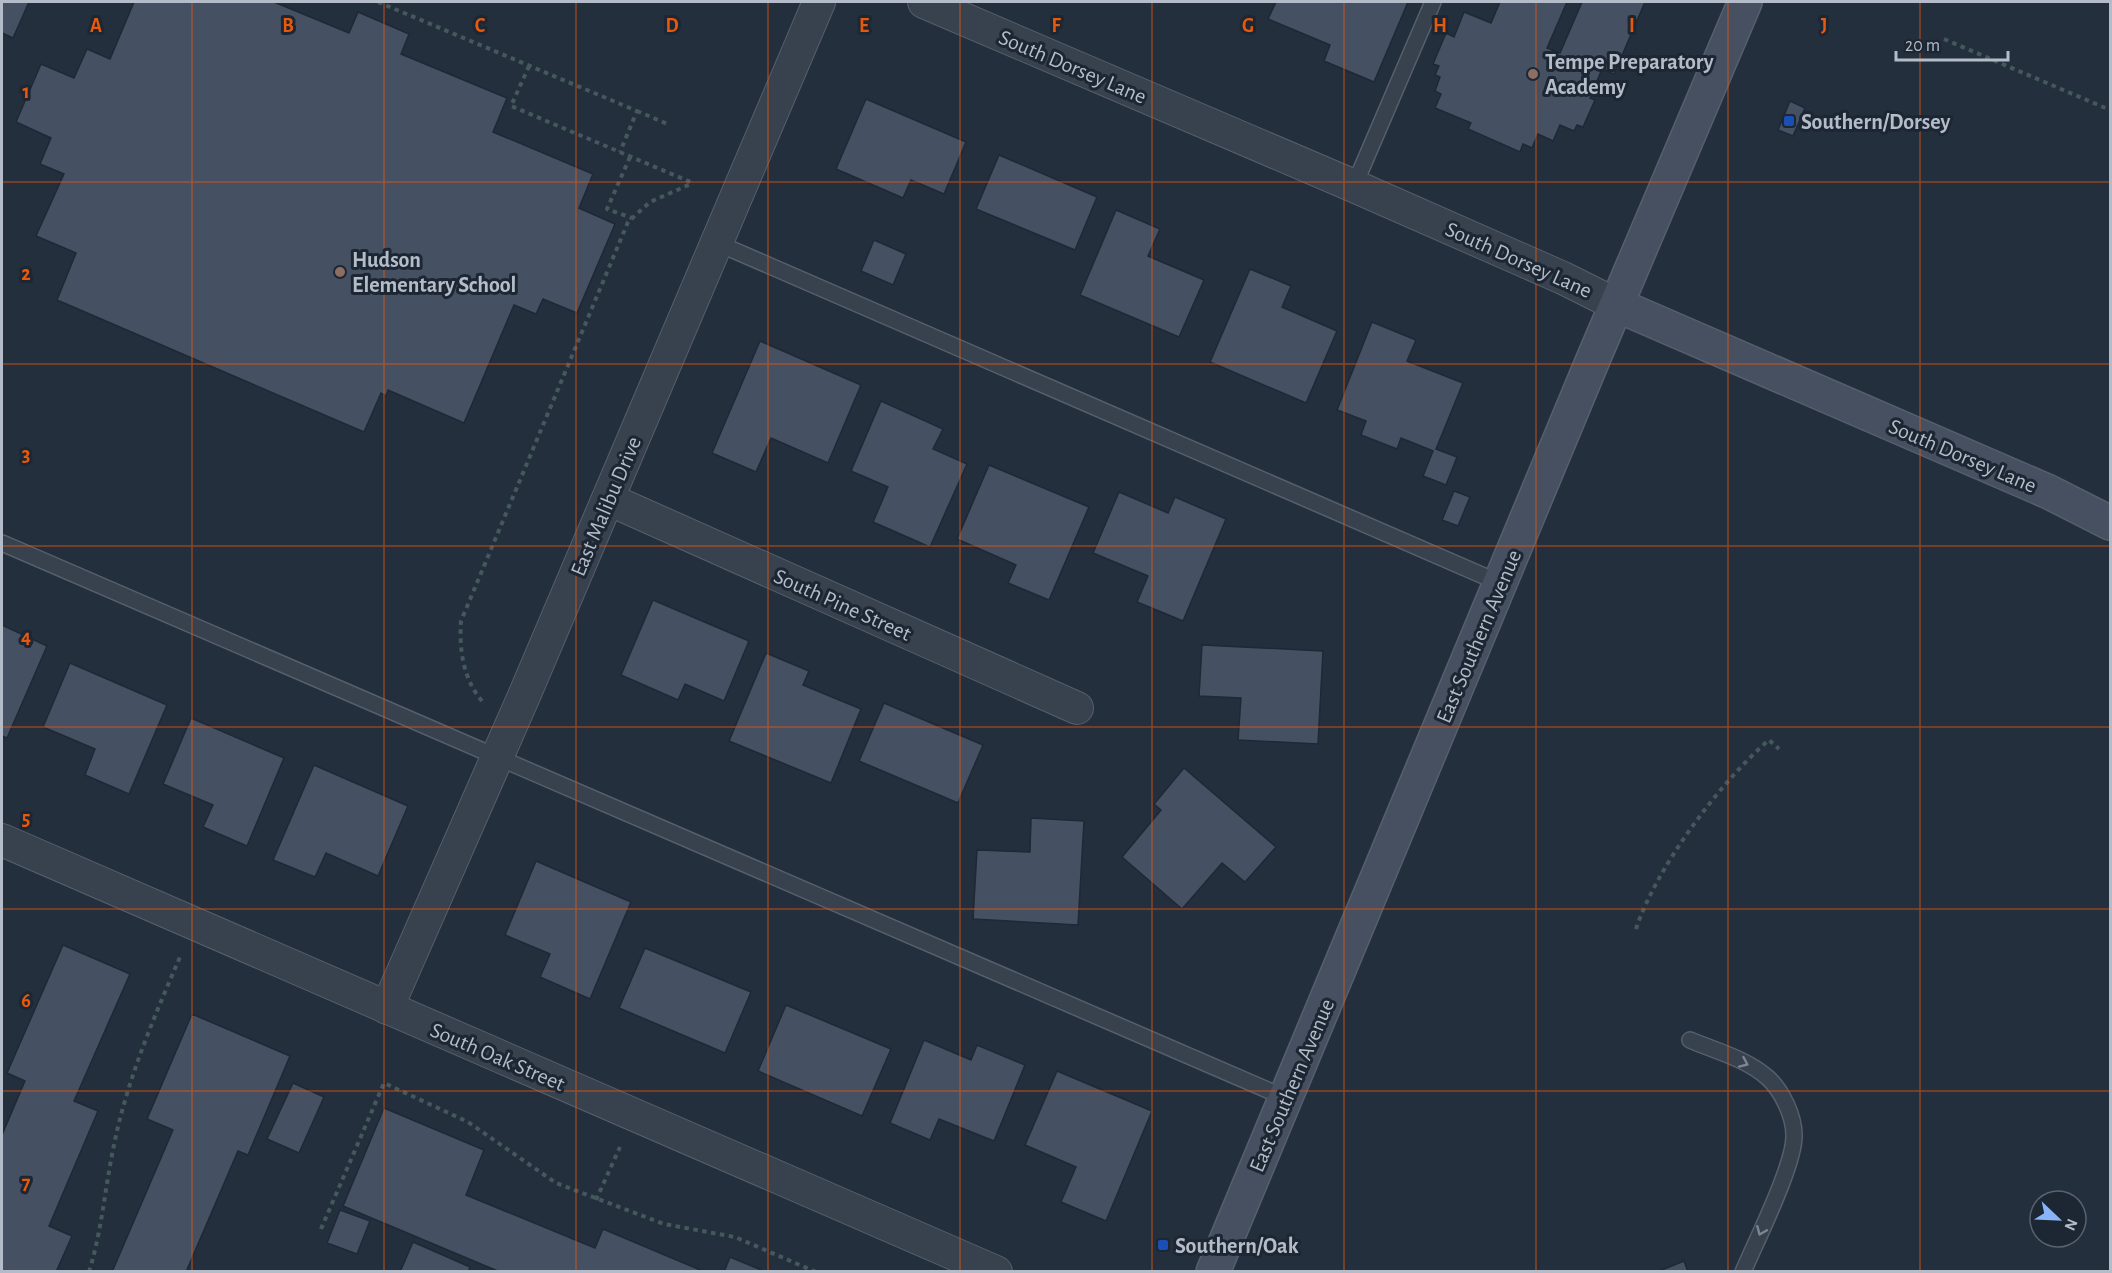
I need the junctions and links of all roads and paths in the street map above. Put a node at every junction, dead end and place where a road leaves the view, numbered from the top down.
1 (378, 2) edge
2 (819, 2) edge
3 (924, 2) edge
4 (1433, 2) edge
5 (1745, 2) edge
6 (1944, 39) dead end
7 (528, 66) junction
8 (2110, 110) edge
9 (637, 111) junction
10 (670, 126) dead end
11 (620, 152) junction
12 (630, 157) junction
13 (1354, 186) junction
14 (632, 218) junction
15 (717, 243) junction
16 (1617, 305) junction
17 (608, 499) junction
18 (2110, 523) edge
19 (2, 543) edge
20 (1500, 583) junction
21 (482, 701) dead end
22 (1077, 708) dead end
23 (1779, 749) dead end
24 (496, 755) junction
25 (4, 848) edge
26 (1636, 929) dead end
27 (180, 957) dead end
28 (387, 1008) junction
29 (1690, 1040) dead end
30 (1286, 1098) junction
31 (620, 1147) dead end
32 (596, 1200) junction
33 (321, 1229) dead end
34 (89, 1272) edge
35 (816, 1272) edge
36 (996, 1272) edge
37 (1213, 1272) edge
38 (1743, 1272) edge

1 - 7 path
2 - 15 street, East Malibu Drive
3 - 13 street, South Dorsey Lane
4 - 13 lane
5 - 16 main road, East Southern Avenue
6 - 8 path
7 - 9 path
7 - 11 path
9 - 10 path
9 - 11 path
11 - 12 path
12 - 14 path
12 - 14 path
13 - 16 street, South Dorsey Lane
14 - 21 path
15 - 17 street, East Malibu Drive
15 - 20 lane
16 - 18 main road, South Dorsey Lane
16 - 20 main road, East Southern Avenue
17 - 22 street, South Pine Street
17 - 24 street, East Malibu Drive
19 - 24 lane
20 - 30 main road, East Southern Avenue
23 - 26 path
24 - 28 street, East Malibu Drive
24 - 30 lane
25 - 28 street, South Oak Street
27 - 34 path
28 - 36 street, South Oak Street
29 -> 38 lane
30 - 37 main road, East Southern Avenue
31 - 32 path
32 - 33 path
32 - 35 path

